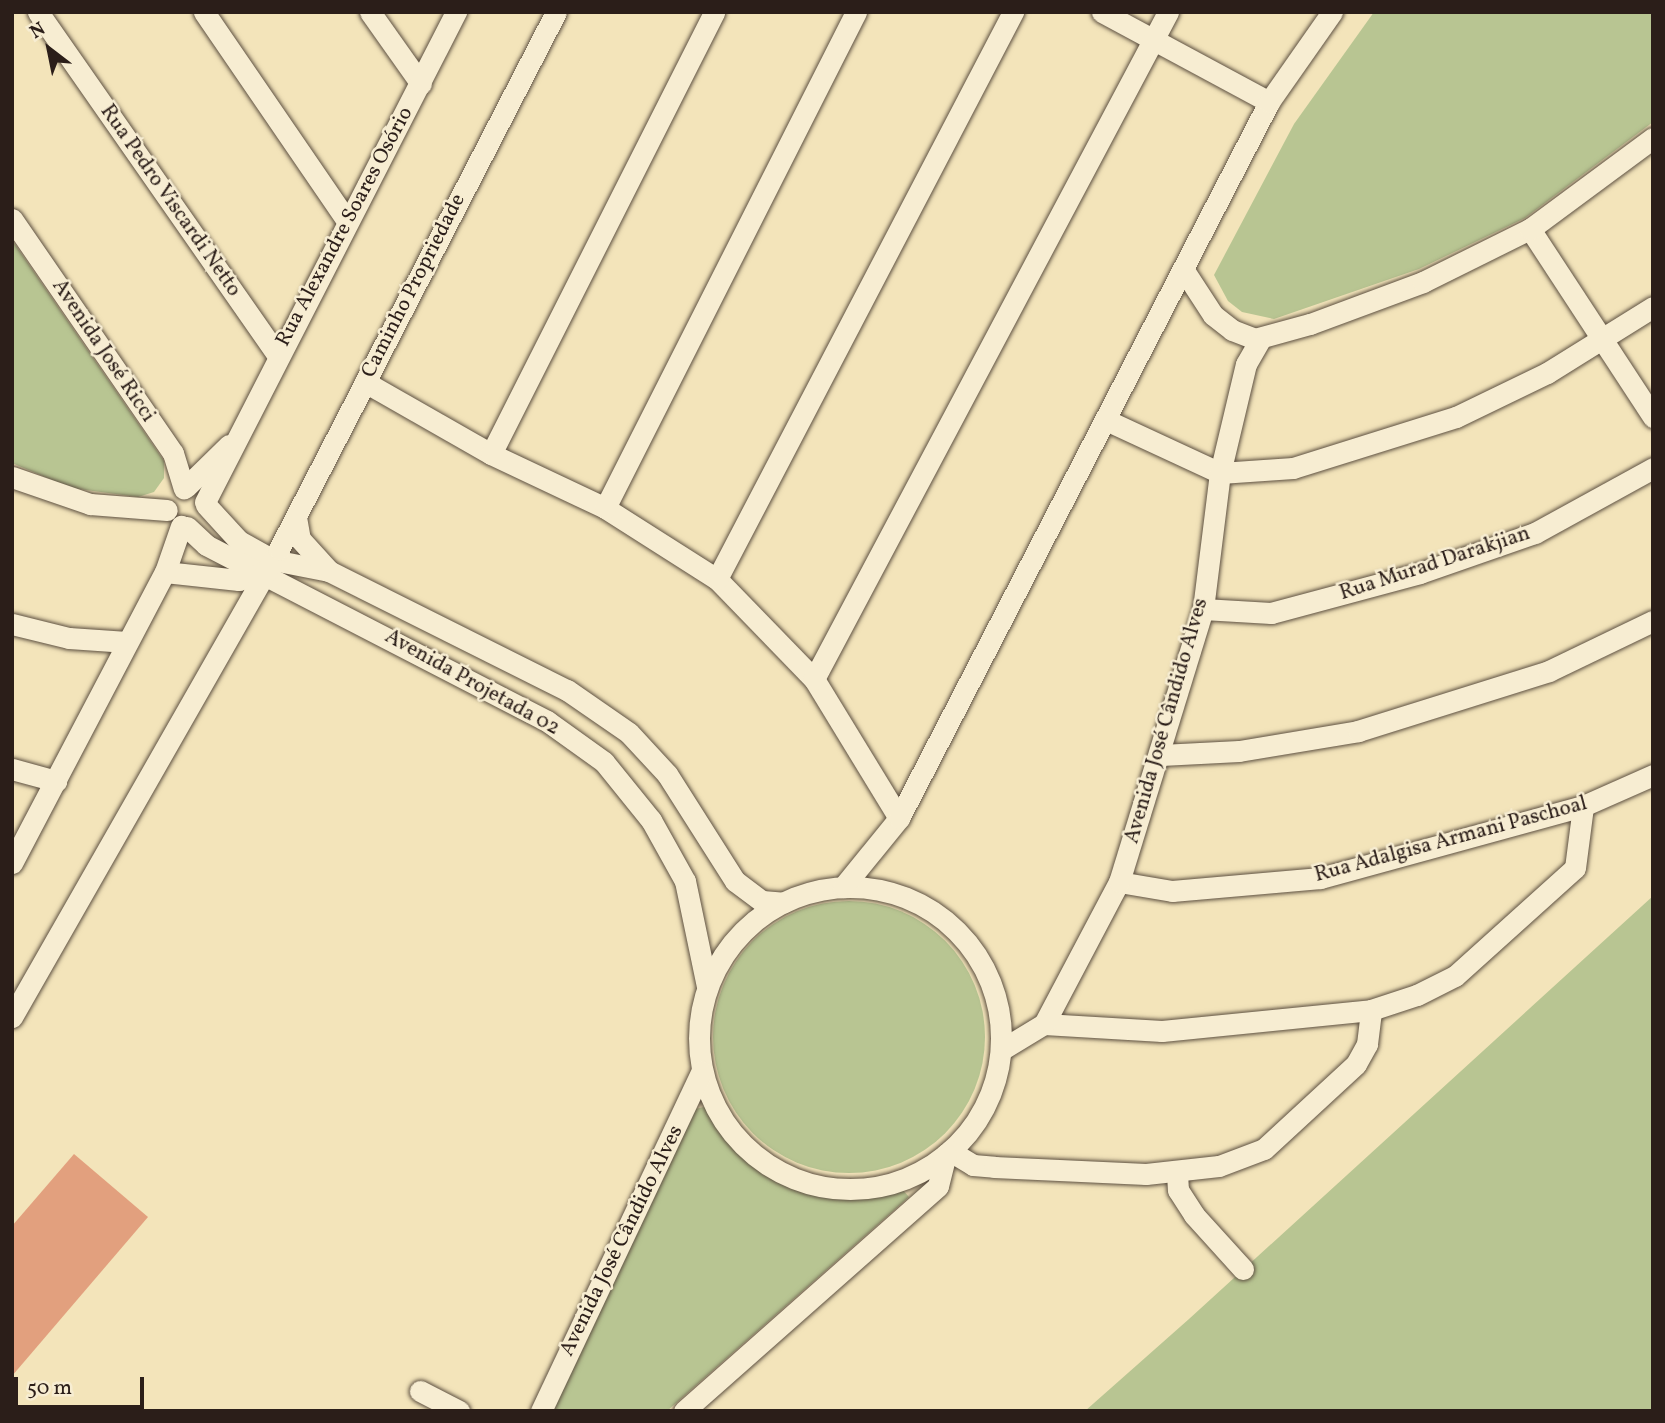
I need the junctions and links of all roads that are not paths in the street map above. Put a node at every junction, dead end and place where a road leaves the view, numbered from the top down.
1 (38, 12) edge
2 (204, 12) edge
3 (370, 12) edge
4 (456, 12) edge
5 (556, 12) edge
6 (714, 12) edge
7 (856, 12) edge
8 (1013, 12) edge
9 (1102, 12) edge
10 (1168, 12) edge
11 (1332, 12) edge
12 (1152, 39) junction
13 (421, 84) junction
14 (1269, 102) junction
15 (1653, 138) edge
16 (12, 219) edge
17 (347, 221) junction
18 (1531, 229) junction
19 (1185, 272) junction
20 (1653, 307) edge
21 (1261, 338) junction
22 (1602, 339) junction
23 (277, 355) junction
24 (365, 382) junction
25 (1653, 417) edge
26 (1106, 420) junction
27 (233, 442) junction
28 (491, 454) junction
29 (1653, 468) edge
30 (1220, 473) junction
31 (12, 477) edge
32 (185, 488) junction
33 (206, 504) junction
34 (605, 508) junction
35 (296, 517) junction
36 (177, 524) junction
37 (269, 566) junction
38 (329, 571) junction
39 (165, 572) junction
40 (717, 579) junction
41 (1203, 610) junction
42 (1653, 621) edge
43 (12, 624) edge
44 (127, 642) junction
45 (814, 679) junction
46 (1161, 755) junction
47 (12, 769) edge
48 (1653, 775) edge
49 (56, 781) junction
50 (1583, 806) junction
51 (898, 818) junction
52 (12, 863) edge
53 (1119, 882) junction
54 (843, 887) junction
55 (783, 903) junction
56 (706, 990) junction
57 (1371, 1010) junction
58 (12, 1017) edge
59 (1044, 1024) junction
60 (1001, 1050) junction
61 (702, 1070) junction
62 (948, 1152) junction
63 (1177, 1172) junction
64 (1243, 1269) dead end
65 (420, 1391) dead end
66 (459, 1411) edge
67 (541, 1411) edge
68 (684, 1411) edge

1 - 23 street, Rua Pedro Viscardi Netto
2 - 17 street
3 - 13 street
4 - 13 street, Rua Alexandre Soares Osório
5 - 24 street, Caminho Propriedade
6 - 28 street
7 - 34 street
8 - 40 street
9 - 12 street
10 - 12 street
11 - 14 street
12 - 14 street
12 - 45 street
13 - 17 street, Rua Alexandre Soares Osório
14 - 19 street
15 - 18 street
16 - 32 street, Avenida José Ricci
17 - 23 street, Rua Alexandre Soares Osório
18 - 21 street
18 - 22 street
19 - 21 street
19 - 26 street
20 - 22 street
21 - 30 street, Avenida José Cândido Alves
22 - 25 street
22 - 30 street
23 - 27 street, Rua Alexandre Soares Osório
24 - 28 street
24 - 35 street, Caminho Propriedade
26 - 30 street
26 - 51 street
27 - 32 street, Rua Alexandre Soares Osório
27 - 33 street, Rua Alexandre Soares Osório
28 - 34 street
29 - 41 street, Rua Murad Darakjian
30 - 41 street, Avenida José Cândido Alves
31 - 36 street
32 - 33 street, Avenida Projetada 02
32 - 36 street, Rua Alexandre Soares Osório
33 - 36 street, Rua Alexandre Soares Osório
33 - 37 street, Avenida Projetada 02
34 - 40 street
35 - 37 street, Caminho Propriedade
35 - 38 street, Avenida Projetada 02
36 - 37 street, Avenida Projetada 02
36 - 39 street
37 - 38 street, Avenida Projetada 02
37 - 39 street
37 - 56 street, Avenida Projetada 02
37 - 58 street, Caminho Propriedade
38 - 55 street, Avenida Projetada 02
39 - 44 street
40 - 45 street
41 - 46 street, Avenida José Cândido Alves
42 - 46 street
43 - 44 street
44 - 49 street
45 - 51 street
46 - 53 street, Avenida José Cândido Alves
47 - 49 street
48 - 50 street, Rua Adalgisa Armani Paschoal
49 - 52 street
50 - 53 street, Rua Adalgisa Armani Paschoal
50 - 57 street
51 - 54 street
53 - 59 street, Avenida José Cândido Alves
54 - 55 street
54 - 60 street
55 - 56 street
56 - 61 street
57 - 59 street
57 - 63 street
59 - 60 street
60 - 62 street
61 - 62 street
61 - 67 street, Avenida José Cândido Alves
62 - 63 street
62 - 68 street
63 - 64 street
65 - 66 street

